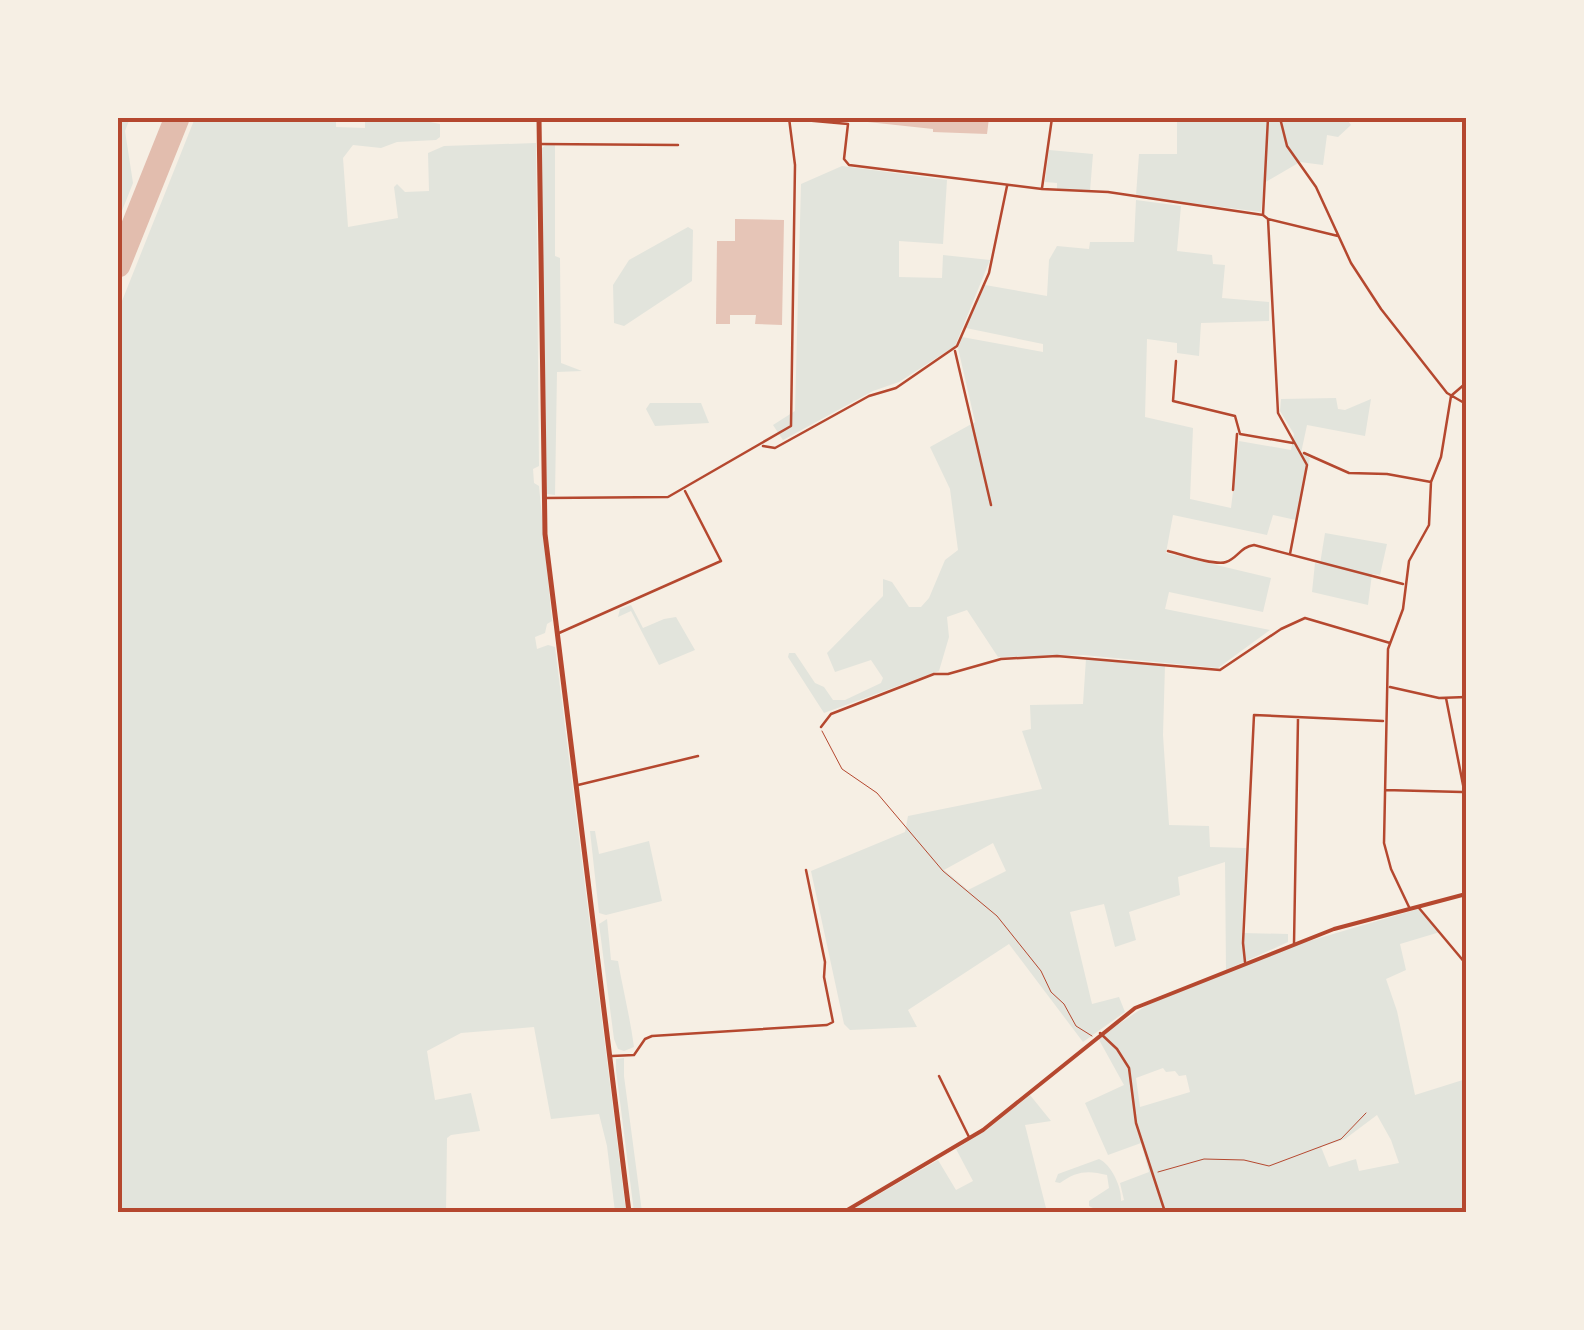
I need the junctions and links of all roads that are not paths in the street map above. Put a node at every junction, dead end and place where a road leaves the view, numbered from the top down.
1 (538, 118) edge
2 (789, 118) edge
3 (1052, 118) edge
4 (1268, 118) edge
5 (1280, 118) edge
6 (539, 144) junction
7 (678, 146) dead end
8 (1007, 184) junction
9 (1042, 189) junction
10 (1266, 217) junction
11 (1339, 235) junction
12 (954, 350) junction
13 (1176, 361) dead end
14 (1466, 383) edge
15 (1452, 396) junction
16 (1466, 404) edge
17 (1238, 433) junction
18 (1296, 443) junction
19 (761, 445) junction
20 (1303, 453) junction
21 (1318, 460) junction
22 (1307, 465) junction
23 (1431, 482) junction
24 (684, 490) junction
25 (1233, 490) dead end
26 (543, 498) junction
27 (991, 505) dead end
28 (1168, 551) dead end
29 (1290, 554) junction
30 (1405, 585) junction
31 (557, 634) junction
32 (1390, 643) junction
33 (1387, 687) junction
34 (1466, 697) edge
35 (1446, 698) junction
36 (1298, 717) junction
37 (1386, 722) junction
38 (821, 727) road end
39 (698, 756) dead end
40 (576, 786) junction
41 (1384, 790) junction
42 (1465, 792) edge
43 (1466, 800) edge
44 (806, 870) dead end
45 (1466, 894) edge
46 (1418, 906) junction
47 (1410, 909) junction
48 (1294, 944) junction
49 (1245, 964) junction
50 (1466, 964) edge
51 (1100, 1033) junction
52 (610, 1056) junction
53 (940, 1076) dead end
54 (970, 1139) junction
55 (628, 1212) edge
56 (844, 1212) edge
57 (1165, 1212) edge

1 - 6 highway
2 - 8 street
2 - 19 street
3 - 9 street
4 - 10 street
5 - 11 street
6 - 7 street
6 - 26 highway
8 - 9 street
8 - 12 street
9 - 10 street
10 - 11 street
10 - 18 street
11 - 15 street
12 - 19 street
12 - 27 street
13 - 17 street
14 - 15 street
15 - 16 street
15 - 23 street
17 - 18 street
17 - 25 street
18 - 20 street
19 - 24 street
20 - 21 street
20 - 22 street
21 - 22 street
21 - 23 street
22 - 29 street
23 - 30 street
24 - 26 street
24 - 31 street
26 - 31 highway
28 - 29 street
29 - 30 street
30 - 32 street
31 - 40 highway
32 - 33 street
32 - 38 street
33 - 35 street
33 - 37 street
34 - 35 street
35 - 42 street
36 - 37 street
36 - 48 street
36 - 49 street
37 - 41 street
39 - 40 street
40 - 52 highway
41 - 42 street
41 - 47 street
42 - 43 street
44 - 52 street
45 - 46 main road
46 - 47 main road
46 - 50 street
47 - 48 main road
48 - 49 main road
49 - 51 main road
51 - 54 main road
51 - 57 street
52 - 55 highway
53 - 54 street
54 - 56 main road

